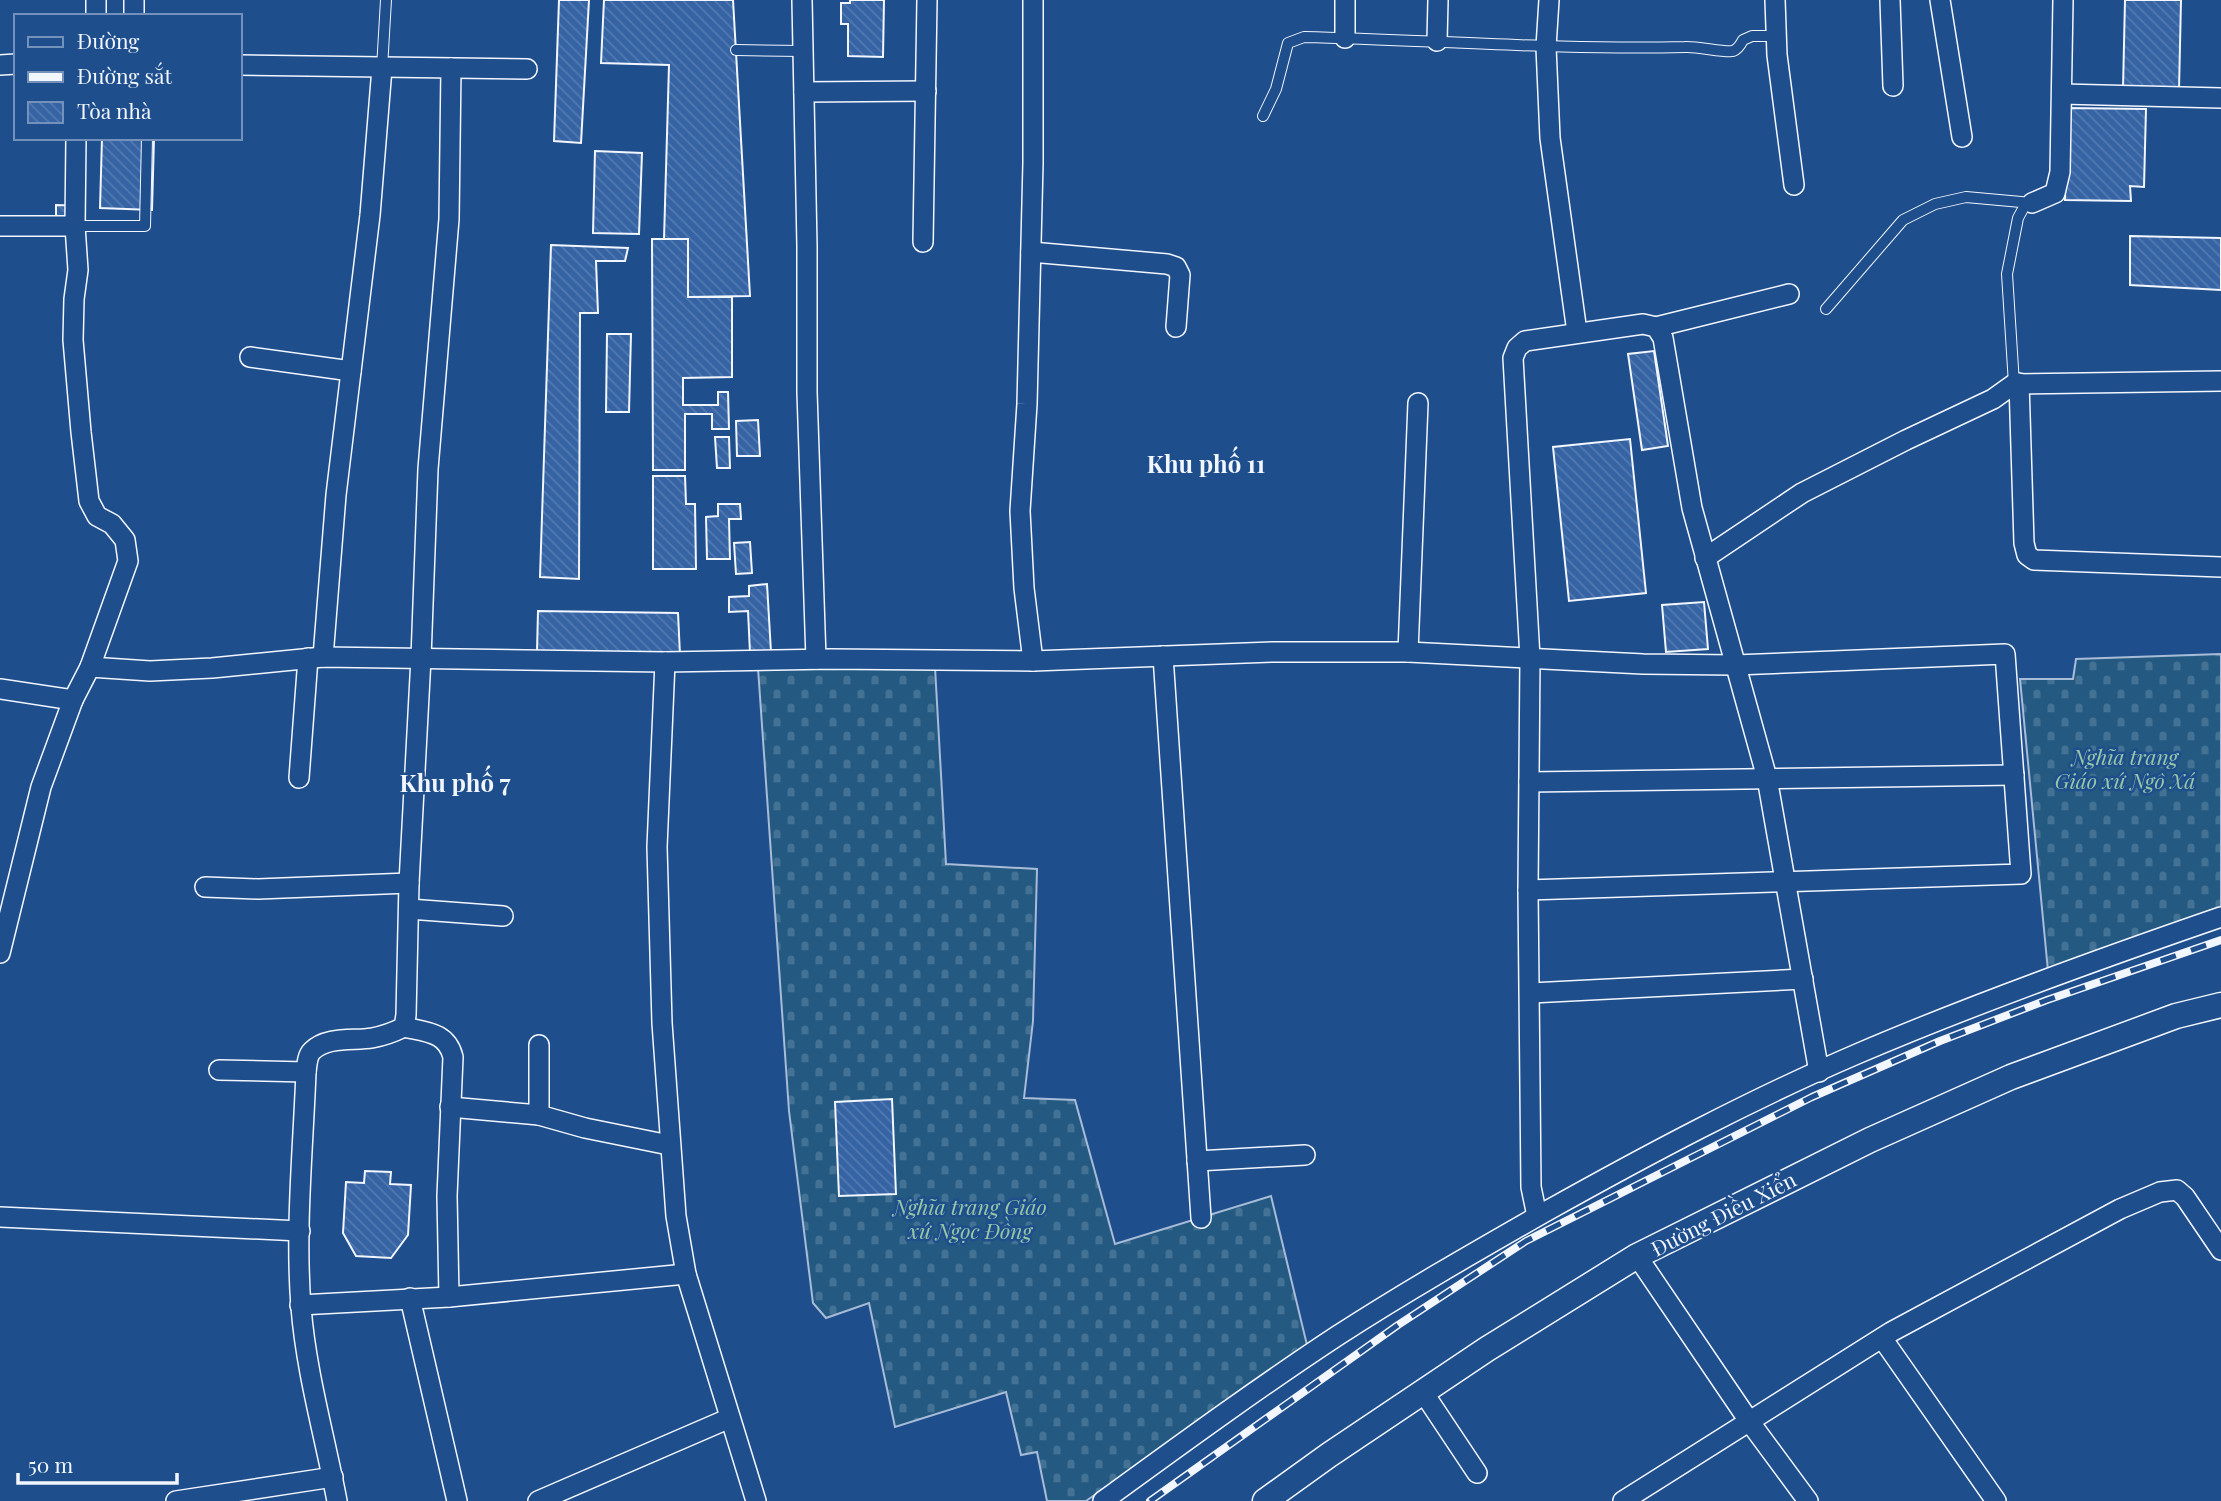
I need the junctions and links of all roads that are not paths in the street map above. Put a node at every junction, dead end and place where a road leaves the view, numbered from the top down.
1 (386, 0) edge
2 (802, 0) edge
3 (927, 0) edge
4 (1033, 0) edge
5 (1345, 0) edge
6 (1438, 0) edge
7 (1549, 0) edge
8 (1774, 0) edge
9 (1891, 0) edge
10 (1940, 0) edge
11 (2063, 0) edge
12 (1776, 36) junction
13 (1345, 38) junction
14 (1437, 41) junction
15 (1546, 47) junction
16 (736, 50) dead end
17 (802, 51) junction
18 (242, 65) edge
19 (382, 68) junction
20 (452, 68) junction
21 (527, 69) dead end
22 (1892, 86) dead end
23 (926, 91) junction
24 (804, 92) junction
25 (2062, 94) junction
26 (2221, 98) edge
27 (1263, 116) dead end
28 (1962, 137) dead end
29 (76, 140) edge
30 (147, 140) edge
31 (1794, 185) dead end
32 (2032, 204) junction
33 (0, 226) edge
34 (75, 226) junction
35 (923, 242) dead end
36 (1031, 252) junction
37 (1789, 294) dead end
38 (1826, 309) dead end
39 (1176, 327) dead end
40 (1656, 327) junction
41 (1577, 332) junction
42 (250, 357) dead end
43 (351, 371) junction
44 (2221, 381) edge
45 (2016, 384) junction
46 (1418, 403) dead end
47 (1706, 558) junction
48 (2221, 567) edge
49 (1408, 652) junction
50 (1163, 656) junction
51 (316, 657) junction
52 (421, 658) junction
53 (1530, 658) junction
54 (816, 659) junction
55 (1033, 661) junction
56 (665, 662) junction
57 (1735, 665) junction
58 (90, 667) junction
59 (0, 689) edge
60 (73, 700) junction
61 (2014, 775) junction
62 (299, 778) dead end
63 (1767, 778) junction
64 (1529, 782) junction
65 (1786, 881) junction
66 (409, 883) junction
67 (205, 887) dead end
68 (8, 888) edge
69 (1528, 890) junction
70 (409, 909) junction
71 (503, 916) dead end
72 (2221, 917) edge
73 (0, 953) edge
74 (1803, 979) junction
75 (1531, 993) junction
76 (2221, 1005) edge
77 (404, 1027) junction
78 (539, 1045) dead end
79 (219, 1070) dead end
80 (306, 1072) junction
81 (1819, 1072) junction
82 (450, 1107) junction
83 (538, 1115) junction
84 (670, 1145) junction
85 (1305, 1155) dead end
86 (1197, 1161) junction
87 (1537, 1216) junction
88 (0, 1217) edge
89 (1201, 1218) dead end
90 (300, 1231) junction
91 (2221, 1250) edge
92 (1637, 1256) junction
93 (686, 1273) junction
94 (449, 1297) junction
95 (411, 1298) junction
96 (300, 1304) junction
97 (1882, 1338) junction
98 (1423, 1392) junction
99 (730, 1418) junction
100 (1749, 1421) junction
101 (1477, 1473) dead end
102 (333, 1477) junction
103 (176, 1501) edge
104 (337, 1501) edge
105 (457, 1501) edge
106 (538, 1501) edge
107 (756, 1501) edge
108 (1103, 1501) edge
109 (1265, 1501) edge
110 (1623, 1501) edge
111 (1808, 1501) edge
112 (1996, 1501) edge

1 - 19 lane
2 - 17 street
3 - 23 street
4 - 36 street
5 - 13 street
6 - 14 street
7 - 15 street
8 - 12 street
9 - 22 street
10 - 28 street
11 - 25 street
12 - 15 lane
12 - 31 street
13 - 14 lane
13 - 27 lane
14 - 15 lane
15 - 41 street
16 - 17 lane
17 - 24 street
18 - 19 street
19 - 20 street
19 - 43 street
20 - 21 street
20 - 52 street
23 - 24 street
23 - 35 street
24 - 54 street
25 - 26 street
25 - 32 street
29 - 34 street
30 - 34 lane
32 - 38 lane
32 - 45 lane
33 - 34 street
34 - 58 street
36 - 39 street
36 - 55 street
37 - 40 street
40 - 41 street
40 - 47 street
41 - 53 street
42 - 43 street
43 - 51 street
44 - 45 street
45 - 47 street
45 - 48 street
46 - 49 street
47 - 57 street
49 - 50 street
49 - 53 street
50 - 55 street
50 - 86 street
51 - 52 street
51 - 58 street
51 - 62 street
52 - 56 street
52 - 66 street
53 - 57 street
53 - 64 street
54 - 55 street
54 - 56 street
56 - 84 street
57 - 61 street
57 - 63 street
58 - 60 street
59 - 60 street
60 - 68 street
61 - 63 street
61 - 65 street
63 - 64 street
63 - 65 street
64 - 69 street
65 - 69 street
65 - 74 street
66 - 67 street
66 - 70 street
68 - 73 street
69 - 75 street
70 - 71 street
70 - 77 street
72 - 81 street
74 - 75 street
74 - 81 street
75 - 87 street
76 - 92 street, Đường Điều Xiển
77 - 80 street
77 - 82 street
78 - 83 street
79 - 80 street
80 - 90 street
81 - 87 street
82 - 83 street
82 - 94 street
83 - 84 street
84 - 93 street
85 - 86 street
86 - 89 street
87 - 108 street
88 - 90 street
90 - 96 street
91 - 97 street
92 - 98 street, Đường Điều Xiển
92 - 100 street
93 - 94 street
93 - 99 street
94 - 95 street
95 - 96 street
95 - 105 street
96 - 102 street
97 - 100 street
97 - 112 street
98 - 101 street
98 - 109 street, Đường Điều Xiển
99 - 106 street
99 - 107 street
100 - 110 street
100 - 111 street
102 - 103 street
102 - 104 street

